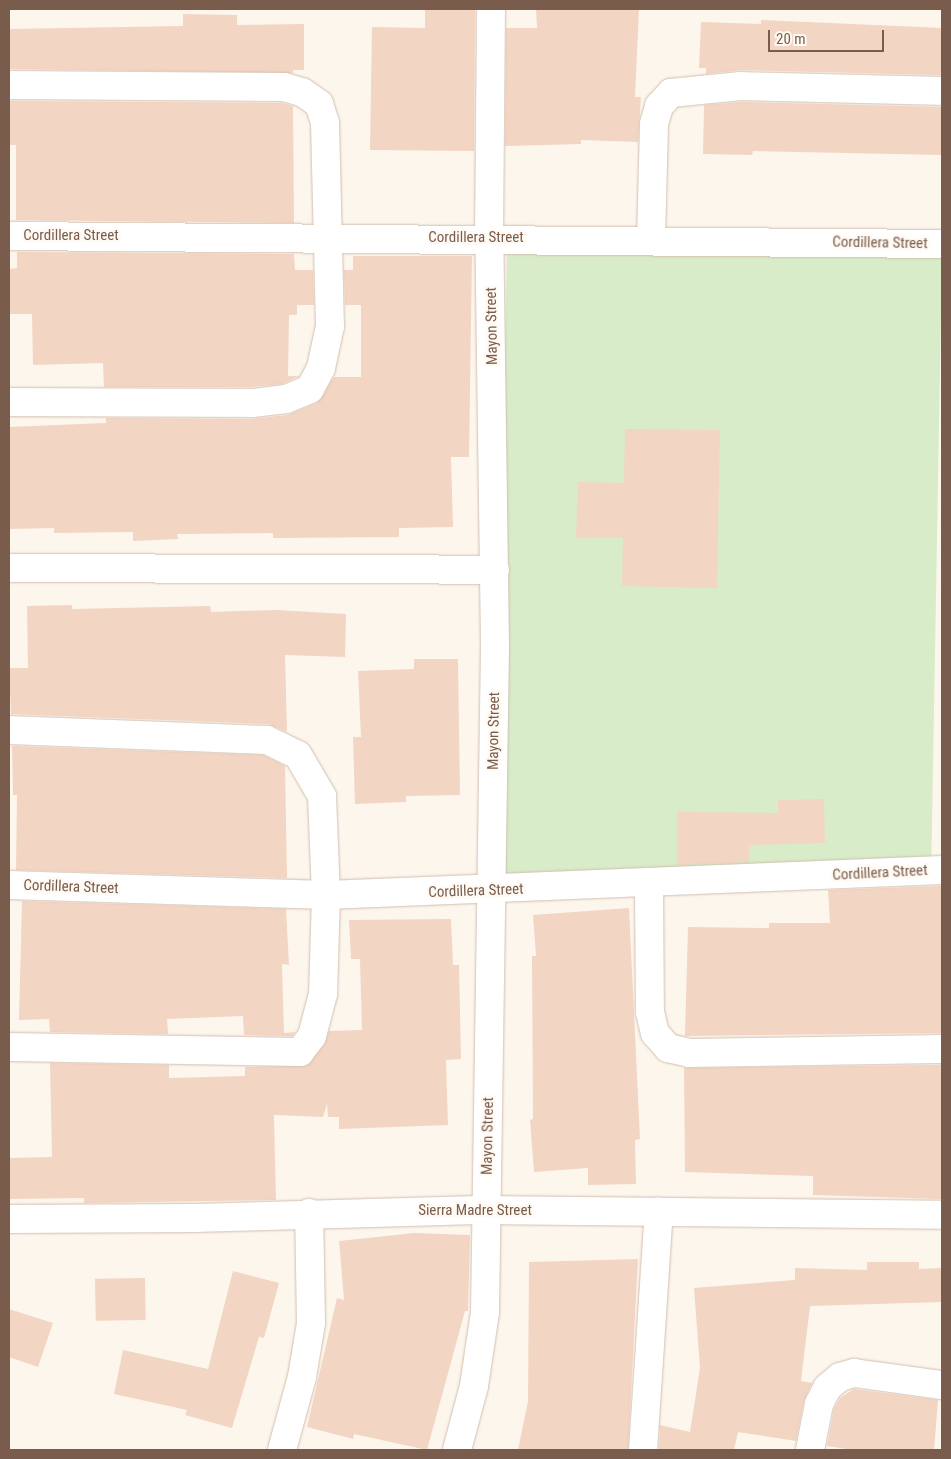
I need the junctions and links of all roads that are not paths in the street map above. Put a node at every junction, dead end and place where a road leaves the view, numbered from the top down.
1 (491, 9) edge
2 (9, 85) edge
3 (942, 91) edge
4 (9, 236) edge
5 (328, 238) junction
6 (490, 238) junction
7 (651, 240) junction
8 (942, 244) edge
9 (9, 402) edge
10 (9, 568) edge
11 (495, 570) junction
12 (9, 730) edge
13 (942, 870) edge
14 (649, 884) junction
15 (9, 885) edge
16 (492, 890) junction
17 (326, 895) junction
18 (9, 1047) edge
19 (942, 1049) edge
20 (487, 1210) junction
21 (659, 1212) junction
22 (309, 1213) junction
23 (942, 1215) edge
24 (9, 1219) edge
25 (942, 1385) edge
26 (282, 1450) edge
27 (457, 1450) edge
28 (643, 1450) edge
29 (810, 1450) edge

1 - 6 street, Mayon Street
2 - 5 street
3 - 7 street
4 - 5 street, Cordillera Street
5 - 6 street, Cordillera Street
5 - 9 street
6 - 7 street, Cordillera Street
6 - 11 street, Mayon Street
7 - 8 street, Cordillera Street
10 - 11 street
11 - 16 street, Mayon Street
12 - 17 street
13 - 14 street, Cordillera Street
14 - 16 street, Cordillera Street
14 - 19 street
15 - 17 street, Cordillera Street
16 - 17 street, Cordillera Street
16 - 20 street, Mayon Street
17 - 18 street
20 - 21 street, Sierra Madre Street
20 - 22 street, Sierra Madre Street
20 - 27 street, Mayon Street
21 - 23 street, Sierra Madre Street
21 - 28 street
22 - 24 street, Sierra Madre Street
22 - 26 street
25 - 29 street

